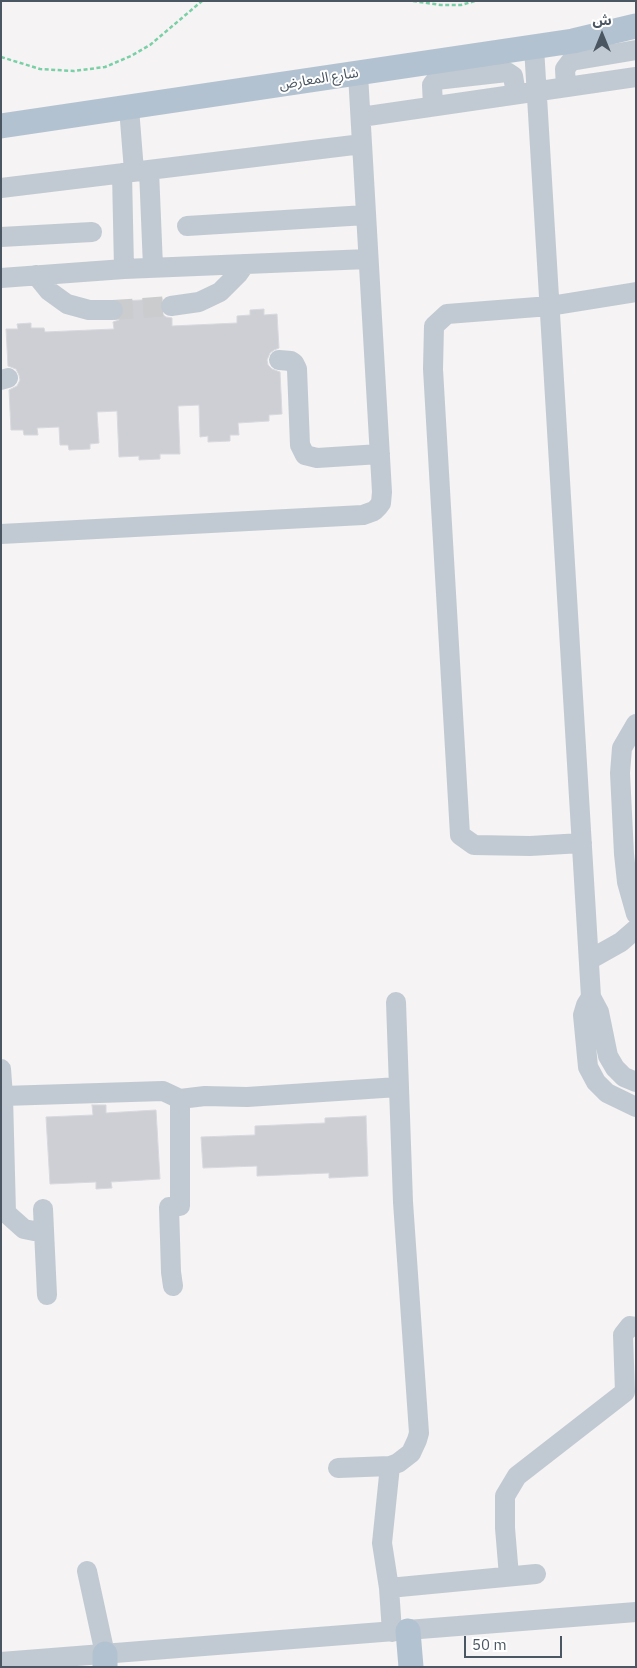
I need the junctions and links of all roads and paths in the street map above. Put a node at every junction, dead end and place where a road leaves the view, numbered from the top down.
1 (202, 1) edge
2 (413, 1) edge
3 (475, 1) edge
4 (636, 26) edge
5 (534, 47) junction
6 (636, 50) edge
7 (1, 57) edge
8 (358, 74) junction
9 (636, 77) edge
10 (566, 87) junction
11 (537, 92) junction
12 (129, 108) junction
13 (361, 118) junction
14 (1, 126) edge
15 (362, 144) junction
16 (135, 171) junction
17 (1, 188) edge
18 (366, 215) junction
19 (187, 226) dead end
20 (92, 232) dead end
21 (1, 237) edge
22 (368, 259) junction
23 (245, 264) junction
24 (153, 267) junction
25 (124, 269) junction
26 (36, 275) junction
27 (1, 278) edge
28 (636, 292) edge
29 (171, 306) tunnel mouth
30 (550, 306) junction
31 (113, 310) tunnel mouth
32 (280, 360) dead end
33 (380, 454) junction
34 (1, 534) edge
35 (636, 724) edge
36 (582, 843) junction
37 (632, 876) edge
38 (636, 914) edge
39 (636, 929) edge
40 (589, 960) junction
41 (591, 997) junction
42 (396, 1002) dead end
43 (1, 1069) edge
44 (636, 1082) edge
45 (398, 1087) junction
46 (3, 1096) junction
47 (180, 1099) junction
48 (636, 1107) edge
49 (3, 1128) edge
50 (4, 1206) edge
51 (43, 1208) dead end
52 (44, 1230) junction
53 (173, 1286) dead end
54 (47, 1295) dead end
55 (636, 1327) edge
56 (390, 1466) junction
57 (338, 1468) dead end
58 (87, 1572) dead end
59 (536, 1574) dead end
60 (509, 1576) junction
61 (388, 1588) junction
62 (636, 1612) edge
63 (400, 1632) junction
64 (105, 1660) edge
65 (1, 1662) edge
66 (411, 1667) edge

1 - 7 path
2 - 3 path
4 - 5 main road, شارع المعارض
5 - 8 main road, شارع المعارض
5 - 11 street
6 - 10 street
8 - 12 main road, شارع المعارض
8 - 13 street
9 - 10 street
10 - 11 street
11 - 13 street
11 - 30 street
12 - 14 main road, شارع المعارض
12 - 16 street
13 - 15 street
15 - 16 street
15 - 18 street
16 - 17 street
16 - 24 street
16 - 25 street
18 - 19 street
18 - 22 street
20 - 21 street
22 - 23 street
22 - 33 street
23 - 24 street
23 - 29 street
24 - 25 street
25 - 26 street
26 - 27 street
26 - 31 street
28 - 30 street
30 - 36 street
30 - 36 street
32 - 33 street
33 - 34 street
35 - 37 street
36 - 40 street
37 - 38 street
39 - 40 street
40 - 41 street
41 - 44 street
41 - 48 street
42 - 45 street
43 - 46 street
45 - 47 street
45 - 56 street
46 - 47 street
46 - 49 street
47 - 53 street
49 - 50 street
50 - 52 street
51 - 52 street
52 - 54 street
55 - 60 street
56 - 57 street
56 - 61 street
58 - 64 street
59 - 60 street
60 - 61 street
61 - 63 street
62 - 63 street
63 - 64 street
63 - 66 main road
64 - 65 street

